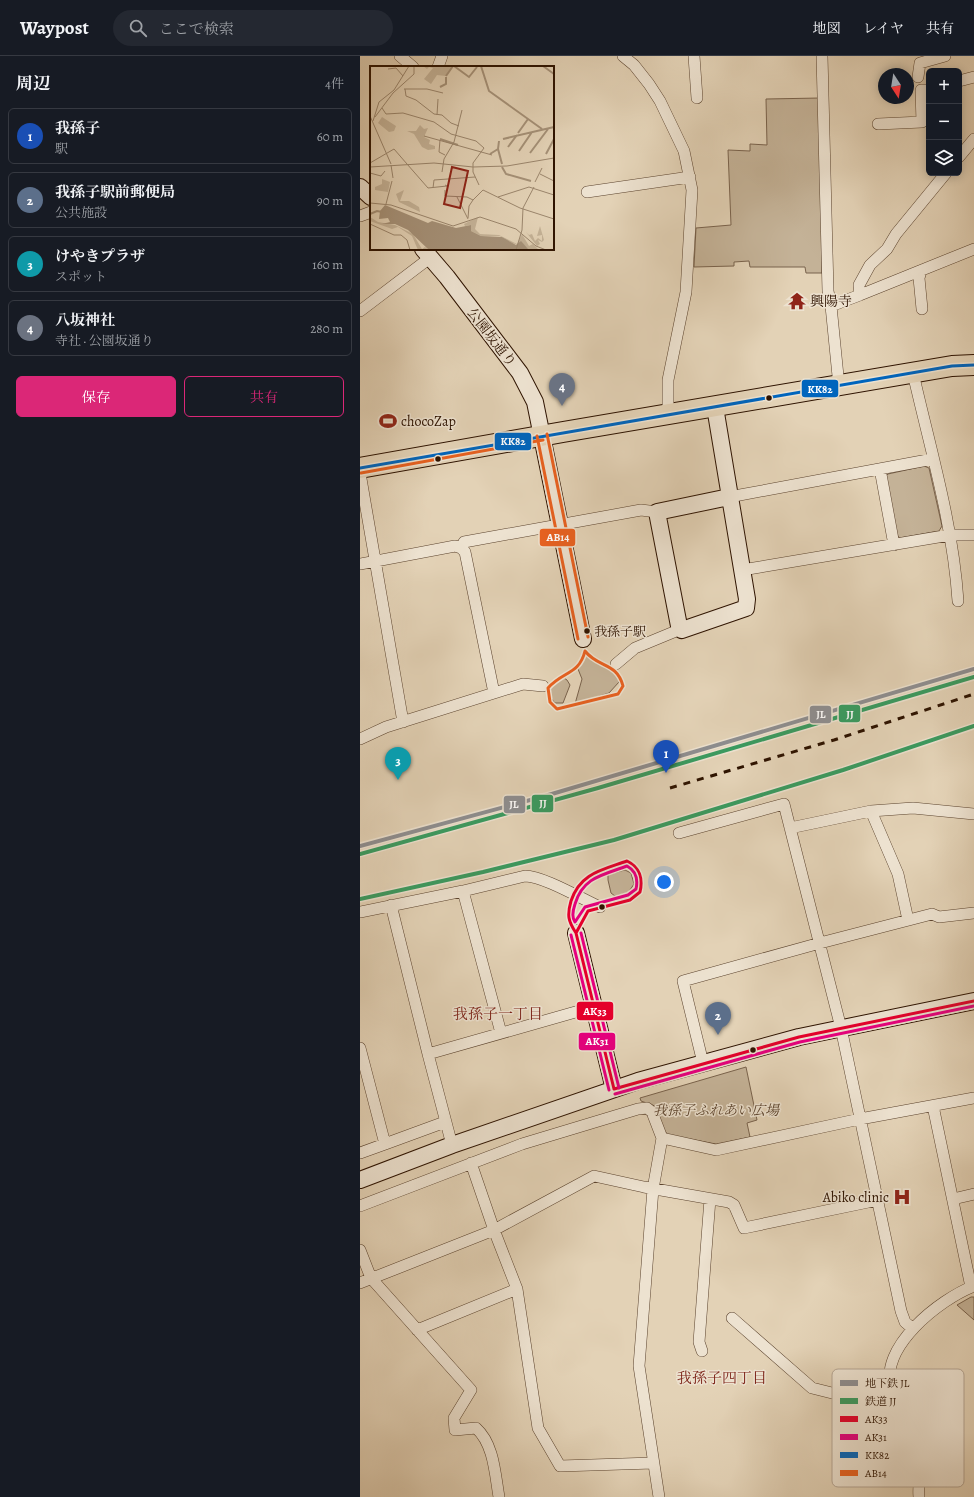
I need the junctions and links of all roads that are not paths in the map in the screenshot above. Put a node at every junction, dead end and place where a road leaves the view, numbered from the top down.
1 (400, 56) edge
2 (442, 56) edge
3 (623, 56) edge
4 (694, 56) edge
5 (822, 56) edge
6 (944, 56) edge
7 (412, 66) edge
8 (438, 66) edge
9 (918, 77) dead end
10 (974, 77) edge
11 (962, 80) edge
12 (926, 90) edge
13 (697, 98) dead end
14 (878, 124) dead end
15 (974, 139) edge
16 (962, 153) edge
17 (944, 176) edge
18 (690, 177) junction
19 (360, 187) edge
20 (587, 192) dead end
21 (370, 196) edge
22 (370, 212) edge
23 (360, 216) edge
24 (974, 249) edge
25 (427, 253) edge
26 (921, 271) junction
27 (860, 294) junction
28 (831, 306) junction
29 (922, 309) dead end
30 (360, 311) edge
31 (974, 365) edge
32 (914, 373) junction
33 (839, 386) junction
34 (715, 407) junction
35 (668, 414) junction
36 (542, 435) junction
37 (933, 459) junction
38 (360, 468) edge
39 (880, 469) junction
40 (360, 473) edge
41 (729, 497) junction
42 (657, 512) junction
43 (560, 525) junction
44 (950, 535) junction
45 (974, 535) edge
46 (894, 545) junction
47 (461, 548) junction
48 (375, 561) junction
49 (360, 564) edge
50 (742, 570) junction
51 (958, 601) dead end
52 (681, 629) junction
53 (583, 639) dead end
54 (616, 664) dead end
55 (543, 686) dead end
56 (494, 693) junction
57 (402, 722) junction
58 (360, 739) edge
59 (871, 811) junction
60 (974, 814) edge
61 (790, 828) junction
62 (679, 833) dead end
63 (463, 891) junction
64 (391, 905) junction
65 (600, 907) dead end
66 (360, 912) edge
67 (974, 913) edge
68 (908, 920) junction
69 (576, 933) dead end
70 (820, 943) junction
71 (974, 1001) edge
72 (593, 1007) junction
73 (841, 1028) junction
74 (501, 1033) junction
75 (360, 1048) edge
76 (428, 1054) junction
77 (703, 1063) junction
78 (614, 1089) junction
79 (974, 1098) edge
80 (933, 1106) junction
81 (860, 1119) junction
82 (445, 1122) junction
83 (662, 1138) junction
84 (385, 1144) junction
85 (452, 1145) junction
86 (360, 1153) edge
87 (471, 1163) junction
88 (360, 1180) edge
89 (653, 1189) junction
90 (974, 1194) edge
91 (710, 1198) junction
92 (953, 1199) junction
93 (878, 1200) junction
94 (360, 1206) edge
95 (494, 1230) junction
96 (360, 1250) edge
97 (371, 1278) junction
98 (360, 1283) edge
99 (972, 1287) edge
100 (517, 1290) junction
101 (732, 1318) dead end
102 (913, 1329) junction
103 (417, 1330) junction
104 (702, 1351) dead end
105 (891, 1369) edge
106 (832, 1393) edge
107 (653, 1463) junction
108 (918, 1487) edge
109 (499, 1497) edge
110 (659, 1497) edge
111 (919, 1497) edge

1 - 7 street
2 - 8 street
3 - 18 street
4 - 13 street
5 - 28 street
6 - 9 street
10 - 11 street
12 - 14 street
15 - 16 street
17 - 27 street
18 - 20 street
18 - 35 street
19 - 21 street
22 - 23 street
24 - 26 street
25 - 30 street
25 - 36 street, 公園坂通り
26 - 27 street
26 - 29 street
27 - 28 street
28 - 33 street
31 - 32 highway
32 - 33 highway
32 - 37 street
33 - 34 highway
34 - 35 highway
34 - 41 street
35 - 36 highway
36 - 38 highway
36 - 43 street, 公園坂通り
37 - 39 street
37 - 44 street
39 - 41 street
39 - 46 street
40 - 48 street
41 - 42 street
41 - 50 street
42 - 43 street
42 - 52 street
43 - 47 street
43 - 53 street, 公園坂通り
44 - 45 street
44 - 46 street
44 - 51 street
46 - 50 street
47 - 48 street
47 - 56 street
48 - 49 street
48 - 57 street
50 - 52 street
52 - 54 street
55 - 56 street
56 - 57 street
57 - 58 street
59 - 60 street
59 - 61 street
59 - 68 street
61 - 62 street
61 - 70 street
63 - 64 street
63 - 65 street
63 - 74 street
64 - 66 street
64 - 76 street
67 - 68 street
68 - 70 street
69 - 72 street
70 - 73 street
70 - 77 street
71 - 73 street
72 - 74 street
72 - 78 street
73 - 77 street
73 - 81 street
74 - 76 street
75 - 84 street
76 - 82 street
77 - 78 street
78 - 85 street
79 - 80 street
80 - 81 street
80 - 92 street
81 - 83 street
81 - 93 street
82 - 84 street
82 - 85 street
83 - 87 street
83 - 89 street
84 - 86 street
85 - 88 street
87 - 94 street
87 - 95 street
89 - 91 street
89 - 95 street
89 - 107 street
90 - 92 street
91 - 93 street
91 - 104 street
92 - 99 street
93 - 102 street
95 - 97 street
95 - 100 street
96 - 97 street
97 - 98 street
97 - 103 street
99 - 102 street
100 - 103 street
100 - 107 street
101 - 106 street
102 - 105 street
103 - 109 street
107 - 110 street
108 - 111 street

